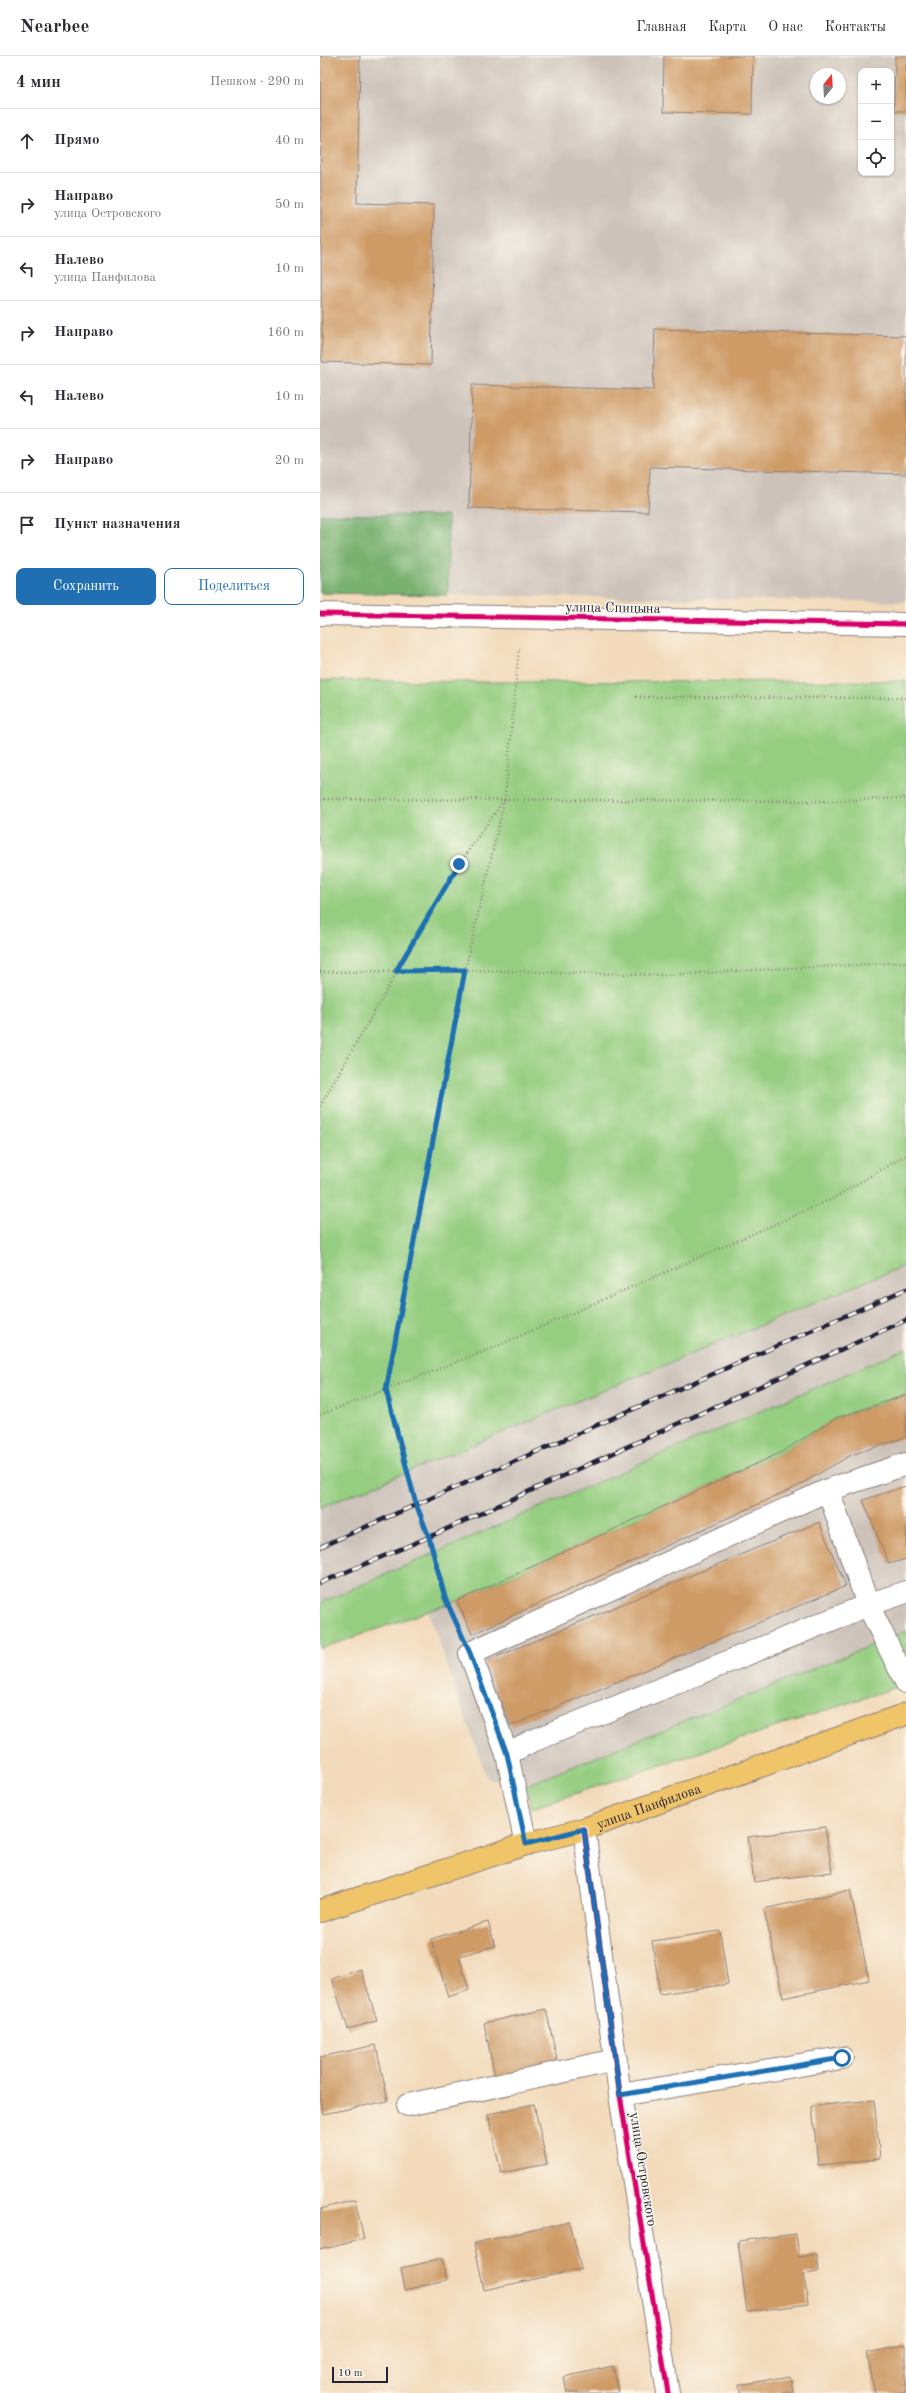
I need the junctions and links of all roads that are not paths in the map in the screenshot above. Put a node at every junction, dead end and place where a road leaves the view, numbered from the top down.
1 (320, 614) edge
2 (906, 624) edge
3 (906, 1464) edge
4 (828, 1490) junction
5 (906, 1592) edge
6 (868, 1605) junction
7 (906, 1682) edge
8 (906, 1714) edge
9 (507, 1754) junction
10 (584, 1829) junction
11 (526, 1844) junction
12 (320, 1911) edge
13 (842, 2058) dead end
14 (616, 2060) junction
15 (620, 2095) junction
16 (408, 2105) dead end
17 (668, 2393) edge

1 - 2 street, улица Спицына
3 - 4 street
4 - 6 street
4 - 9 street
5 - 6 street
6 - 7 street
6 - 9 street
8 - 10 main road, улица Панфилова
9 - 11 street
10 - 11 main road, улица Панфилова
10 - 14 street, улица Островского
11 - 12 main road, улица Панфилова
13 - 15 street
14 - 15 street, улица Островского
14 - 16 street
15 - 17 street, улица Островского

